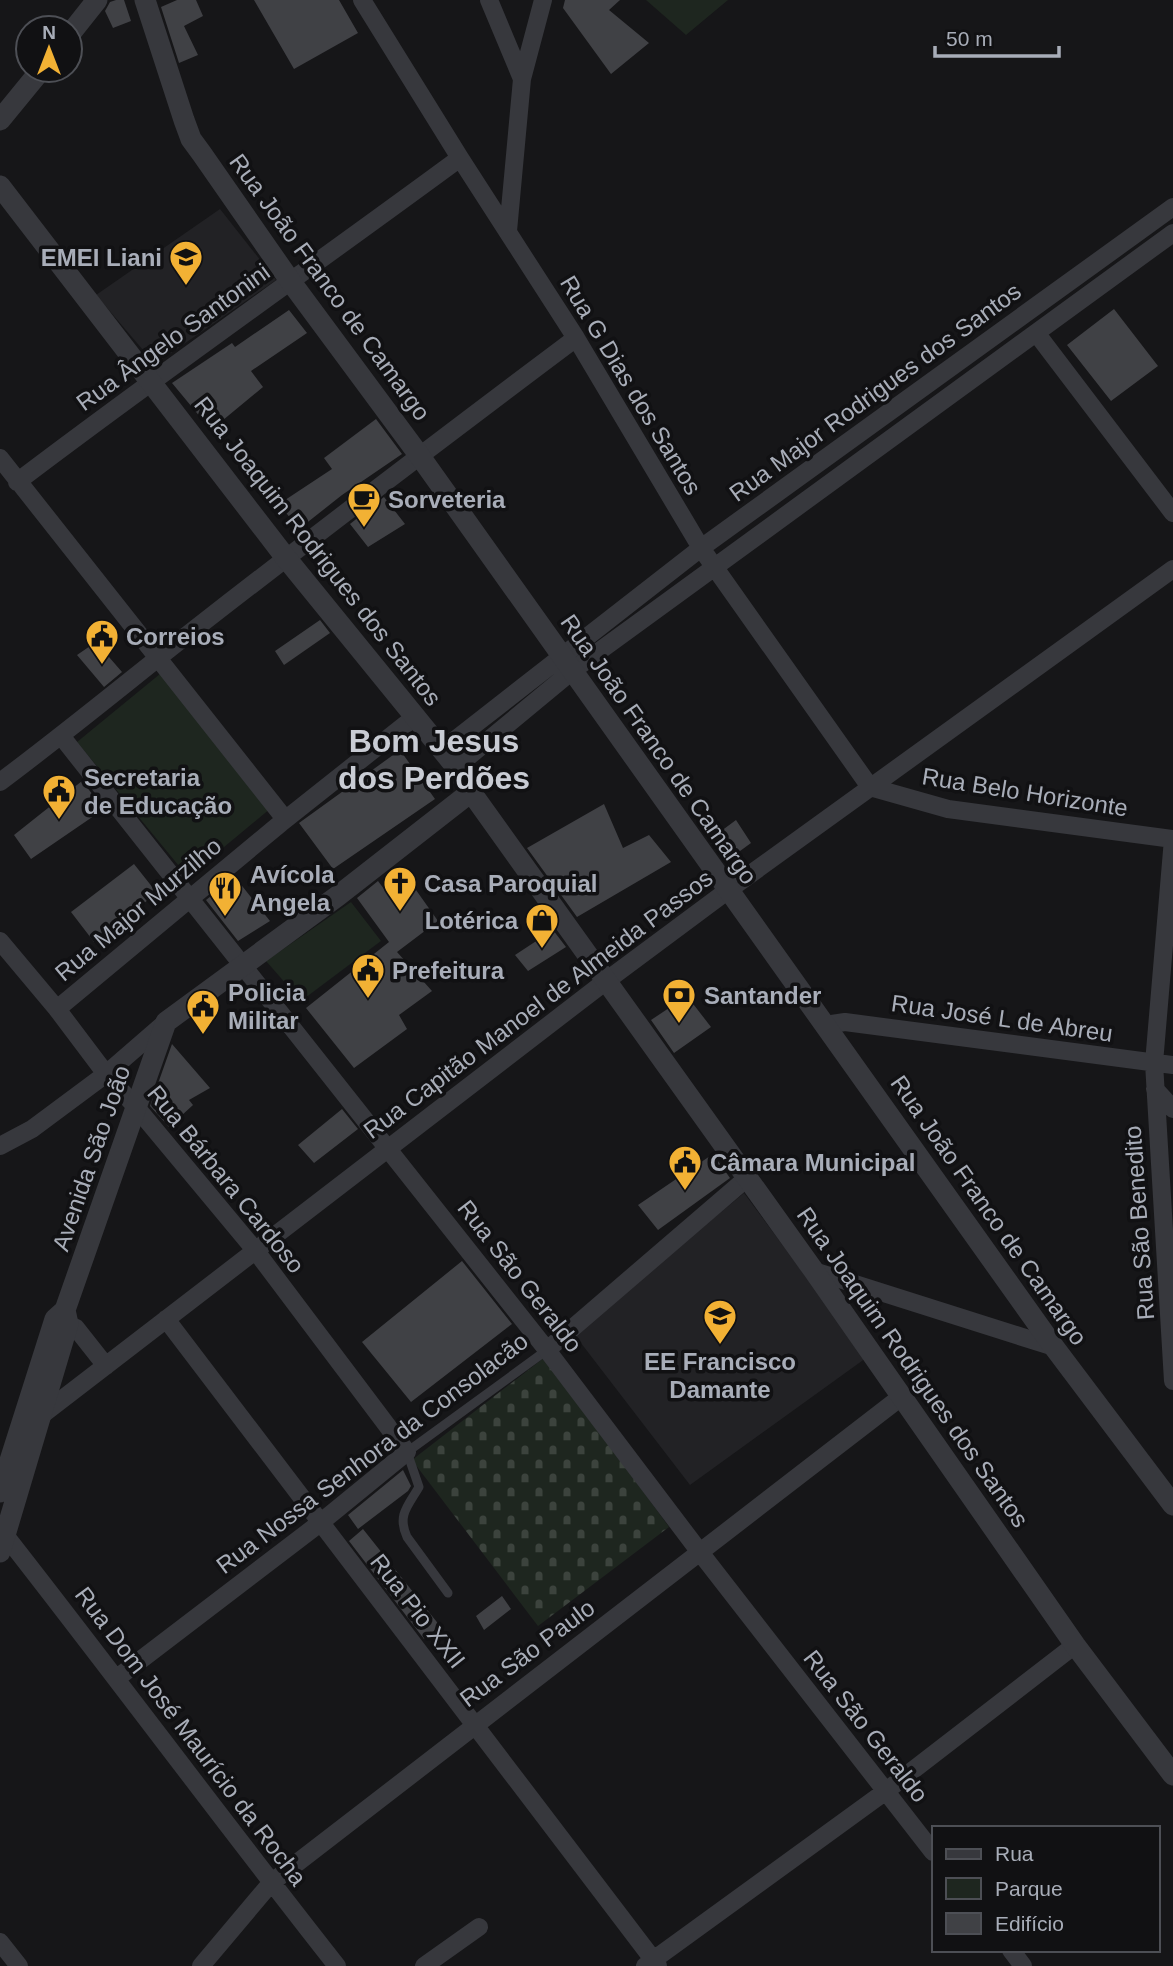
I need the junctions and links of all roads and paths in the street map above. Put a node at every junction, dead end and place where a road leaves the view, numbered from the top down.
1 (97, 0) edge
2 (145, 0) edge
3 (362, 0) edge
4 (489, 0) edge
5 (543, 0) edge
6 (84, 16) edge
7 (522, 79) junction
8 (30, 84) edge
9 (0, 120) edge
10 (460, 158) junction
11 (0, 186) edge
12 (1173, 207) edge
13 (508, 231) junction
14 (1173, 233) edge
15 (1102, 258) junction
16 (1113, 276) junction
17 (291, 282) junction
18 (1037, 334) junction
19 (576, 338) junction
20 (150, 381) junction
21 (419, 455) junction
22 (0, 458) edge
23 (17, 482) junction
24 (1173, 513) edge
25 (701, 548) junction
26 (286, 558) junction
27 (715, 566) junction
28 (1173, 569) edge
29 (156, 659) junction
30 (567, 665) junction
31 (416, 716) junction
32 (61, 737) junction
33 (449, 759) junction
34 (0, 782) edge
35 (870, 787) junction
36 (471, 792) junction
37 (285, 819) junction
38 (1173, 839) edge
39 (727, 891) junction
40 (190, 898) junction
41 (0, 941) edge
42 (243, 964) junction
43 (606, 981) junction
44 (57, 1009) junction
45 (166, 1022) junction
46 (825, 1025) junction
47 (1154, 1063) junction
48 (1173, 1065) edge
49 (106, 1073) junction
50 (1155, 1089) junction
51 (136, 1107) junction
52 (1173, 1109) edge
53 (0, 1146) edge
54 (389, 1148) junction
55 (747, 1178) junction
56 (255, 1250) junction
57 (814, 1271) junction
58 (63, 1318) junction
59 (166, 1319) junction
60 (1054, 1347) junction
61 (547, 1350) junction
62 (106, 1366) junction
63 (1173, 1381) edge
64 (901, 1397) junction
65 (43, 1414) junction
66 (407, 1452) junction
67 (0, 1492) edge
68 (1173, 1505) edge
69 (320, 1523) junction
70 (2, 1540) edge
71 (699, 1551) junction
72 (448, 1594) dead end
73 (1075, 1645) junction
74 (117, 1678) junction
75 (474, 1724) junction
76 (1173, 1775) edge
77 (886, 1791) junction
78 (932, 1851) edge
79 (271, 1882) junction
80 (479, 1927) dead end
81 (0, 1942) edge
82 (652, 1964) edge
83 (19, 1966) edge
84 (201, 1966) edge
85 (337, 1966) edge
86 (424, 1966) edge

1 - 6 street
2 - 17 street, Rua João Franco de Camargo
3 - 10 street, Rua G Dias dos Santos
4 - 7 street
5 - 7 street
7 - 13 street
8 - 9 street
10 - 13 street, Rua G Dias dos Santos
10 - 17 street, Rua Ângelo Santonini
11 - 20 street, Rua Joaquim Rodrigues dos Santos
12 - 15 street, Rua Major Rodrigues dos Santos
13 - 19 street, Rua G Dias dos Santos
14 - 16 street, Rua Major Rodrigues dos Santos
15 - 16 street
15 - 25 street, Rua Major Rodrigues dos Santos
16 - 18 street, Rua Major Rodrigues dos Santos
17 - 20 street, Rua Ângelo Santonini
17 - 21 street, Rua João Franco de Camargo
18 - 24 street
18 - 27 street, Rua Major Rodrigues dos Santos
19 - 21 street
19 - 25 street, Rua G Dias dos Santos
20 - 23 street, Rua Ângelo Santonini
20 - 26 street, Rua Joaquim Rodrigues dos Santos
21 - 26 street
21 - 30 street, Rua João Franco de Camargo
22 - 23 street
23 - 29 street
25 - 27 street, Rua G Dias dos Santos
25 - 30 street, Rua Major Rodrigues dos Santos
26 - 29 street
26 - 31 street, Rua Joaquim Rodrigues dos Santos
27 - 30 street, Rua Major Rodrigues dos Santos
27 - 35 street, Rua G Dias dos Santos
28 - 35 street, Rua Capitão Manoel de Almeida Passos
29 - 32 street
29 - 37 street
30 - 33 street, Rua Major Rodrigues dos Santos
30 - 39 street, Rua João Franco de Camargo
31 - 33 street, Rua Joaquim Rodrigues dos Santos
31 - 37 street, Rua Major Murzilho
32 - 34 street
32 - 40 street, Rua São Geraldo
33 - 36 street, Rua Joaquim Rodrigues dos Santos
35 - 38 street, Rua Belo Horizonte
35 - 39 street, Rua Capitão Manoel de Almeida Passos
36 - 42 street
36 - 43 street, Rua Joaquim Rodrigues dos Santos
37 - 40 street, Rua Major Murzilho
38 - 47 street, Rua São Benedito
39 - 43 street, Rua Capitão Manoel de Almeida Passos
39 - 46 street, Rua João Franco de Camargo
40 - 42 street, Rua São Geraldo
40 - 44 street, Rua Major Murzilho
41 - 44 street, Rua Bárbara Cardoso
42 - 45 street
42 - 54 street, Rua São Geraldo
43 - 54 street, Rua Capitão Manoel de Almeida Passos
43 - 55 street, Rua Joaquim Rodrigues dos Santos
44 - 49 street, Rua Bárbara Cardoso
45 - 49 street
45 - 51 street, Avenida São João
46 - 47 street, Rua José L de Abreu
46 - 60 street, Rua João Franco de Camargo
47 - 48 street, Rua José L de Abreu
47 - 50 street, Rua São Benedito
49 - 51 street, Rua Bárbara Cardoso
49 - 53 street
50 - 52 street
50 - 63 street, Rua São Benedito
51 - 56 street, Rua Bárbara Cardoso
51 - 58 street, Avenida São João
54 - 56 street, Rua Capitão Manoel de Almeida Passos
54 - 61 street, Rua São Geraldo
55 - 57 street, Rua Joaquim Rodrigues dos Santos
55 - 61 street, Rua Nossa Senhora da Consolacão
56 - 59 street, Rua Capitão Manoel de Almeida Passos
56 - 66 street, Rua Bárbara Cardoso
57 - 60 street
57 - 64 street, Rua Joaquim Rodrigues dos Santos
58 - 62 street
58 - 65 street, Avenida São João
58 - 67 street, Avenida São João
59 - 62 street, Rua Capitão Manoel de Almeida Passos
59 - 69 street, Rua Pio XXII
60 - 68 street, Rua João Franco de Camargo
61 - 66 lane, Rua Nossa Senhora da Consolacão
61 - 71 street, Rua São Geraldo
62 - 65 street, Rua Capitão Manoel de Almeida Passos
64 - 71 street, Rua São Paulo
64 - 73 street, Rua Joaquim Rodrigues dos Santos
65 - 70 street, Avenida São João
66 - 69 street, Rua Nossa Senhora da Consolacão
66 - 72 lane
69 - 74 street, Rua Nossa Senhora da Consolacão
69 - 75 street, Rua Pio XXII
70 - 74 street, Rua Dom José Maurício da Rocha
71 - 75 street, Rua São Paulo
71 - 77 street, Rua São Geraldo
73 - 76 street, Rua Joaquim Rodrigues dos Santos
73 - 77 street
74 - 79 street, Rua Dom José Maurício da Rocha
75 - 79 street, Rua São Paulo
75 - 82 street, Rua Pio XXII
77 - 78 street, Rua São Geraldo
77 - 82 street
79 - 84 street, Rua São Paulo
79 - 85 street, Rua Dom José Maurício da Rocha
80 - 86 street
81 - 83 street

